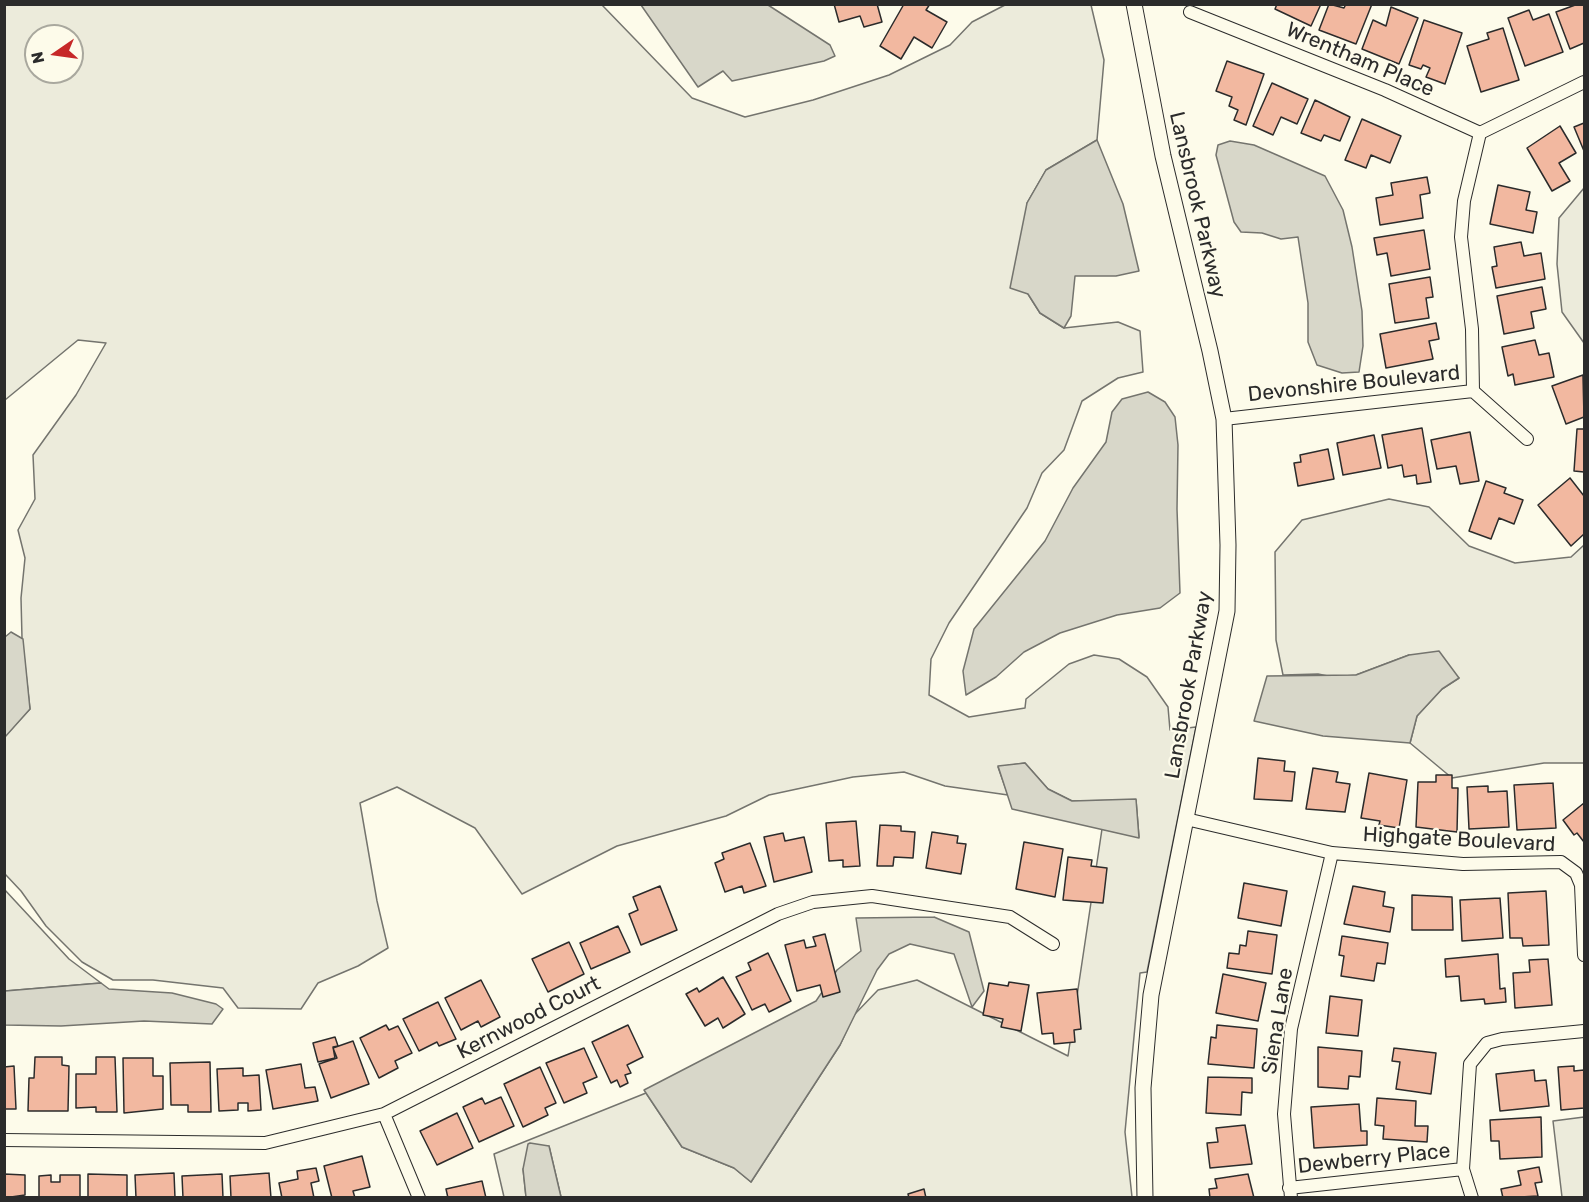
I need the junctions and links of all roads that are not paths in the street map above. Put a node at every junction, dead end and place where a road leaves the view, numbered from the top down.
1 (1134, 4) edge
2 (1190, 12) dead end
3 (1584, 82) edge
4 (1480, 133) junction
5 (1473, 391) junction
6 (1224, 419) junction
7 (1527, 439) dead end
8 (1186, 819) junction
9 (1332, 853) junction
10 (1053, 944) dead end
11 (1584, 955) edge
12 (1584, 1031) edge
13 (384, 1114) junction
14 (4, 1140) edge
15 (1463, 1169) junction
16 (1290, 1193) edge
17 (418, 1197) edge
18 (1145, 1197) edge
19 (1472, 1197) edge

1 - 6 street, Lansbrook Parkway
2 - 4 street, Wrentham Place
3 - 4 street
4 - 5 street, Devonshire Boulevard
5 - 6 street, Devonshire Boulevard
5 - 7 street
6 - 8 street, Lansbrook Parkway
8 - 9 street, Highgate Boulevard
8 - 18 street, Lansbrook Parkway
9 - 11 street, Highgate Boulevard
9 - 16 street, Siena Lane
10 - 13 street, Kernwood Court
12 - 15 street
13 - 14 street, Kernwood Court
13 - 17 street
15 - 16 street, Dewberry Place
15 - 19 street

